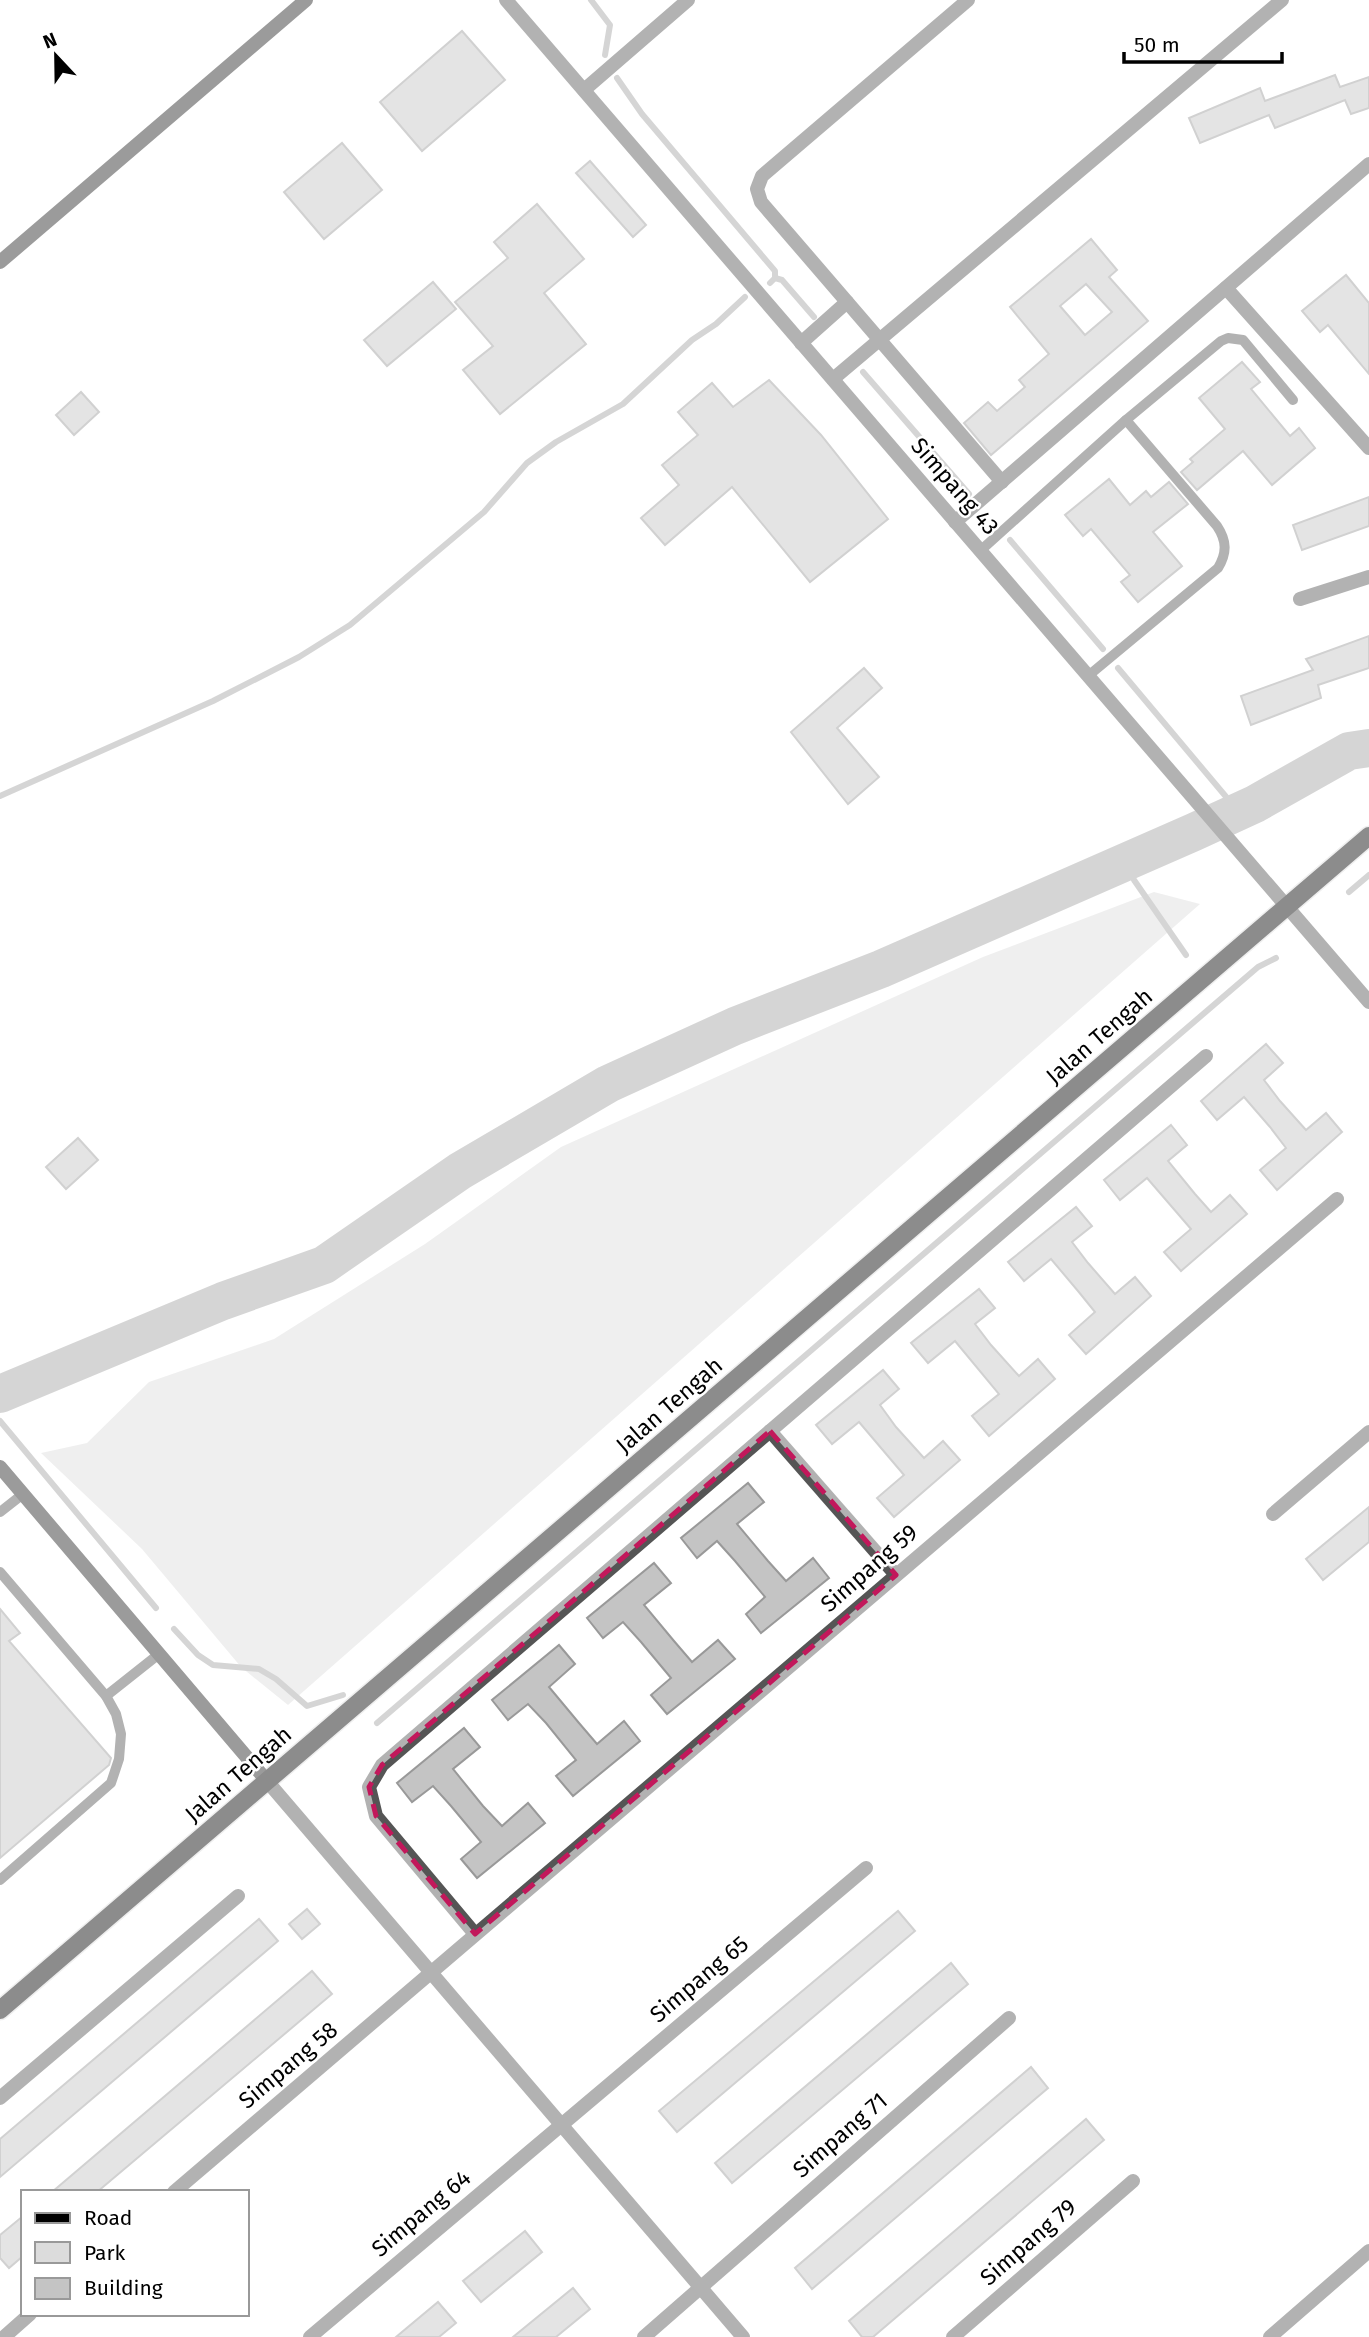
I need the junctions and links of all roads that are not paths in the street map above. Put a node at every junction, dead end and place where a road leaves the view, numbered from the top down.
1 (306, 0) edge
2 (506, 0) edge
3 (688, 0) edge
4 (968, 0) edge
5 (1282, 0) edge
6 (584, 90) junction
7 (1369, 164) edge
8 (0, 262) edge
9 (1226, 288) junction
10 (847, 302) junction
11 (1272, 339) junction
12 (879, 340) junction
13 (800, 342) junction
14 (1255, 354) junction
15 (833, 379) junction
16 (1293, 400) dead end
17 (1126, 420) junction
18 (1369, 448) edge
19 (1002, 482) junction
20 (955, 522) junction
21 (980, 551) junction
22 (1369, 577) edge
23 (1300, 599) dead end
24 (1088, 676) junction
25 (1369, 836) edge
26 (1287, 907) junction
27 (1369, 1002) edge
28 (1206, 1056) dead end
29 (1337, 1199) dead end
30 (770, 1431) junction
31 (1369, 1432) edge
32 (0, 1467) edge
33 (23, 1494) junction
34 (0, 1513) edge
35 (1273, 1514) dead end
36 (0, 1572) edge
37 (897, 1574) junction
38 (159, 1654) junction
39 (106, 1696) junction
40 (267, 1781) junction
41 (866, 1868) dead end
42 (0, 1880) edge
43 (238, 1896) dead end
44 (475, 1934) junction
45 (431, 1972) junction
46 (0, 2010) edge
47 (1009, 2018) dead end
48 (0, 2098) edge
49 (561, 2124) junction
50 (1133, 2181) dead end
51 (176, 2190) edge
52 (1369, 2251) edge
53 (701, 2287) junction
54 (28, 2316) edge
55 (4, 2337) edge
56 (310, 2337) edge
57 (644, 2337) edge
58 (743, 2337) edge
59 (953, 2337) edge
60 (1270, 2337) edge

1 - 8 street
2 - 6 street, Simpang 43
3 - 6 street
4 - 10 street
5 - 12 street
6 - 13 street, Simpang 43
7 - 9 street
9 - 11 street
9 - 19 street
10 - 12 street
10 - 13 street
11 - 14 lane
11 - 18 street
12 - 15 street
12 - 19 street
13 - 15 street, Simpang 43
14 - 16 lane
14 - 17 lane
15 - 20 street, Simpang 43
17 - 21 lane
17 - 24 lane
19 - 20 street
20 - 21 street, Simpang 43
21 - 24 street, Simpang 43
22 - 23 street
24 - 26 street, Simpang 43
25 - 26 main road, Jalan Tengah
26 - 27 street, Simpang 43
26 - 40 main road, Jalan Tengah
28 - 30 street
29 - 37 street, Simpang 59
30 - 37 street
30 - 44 street
31 - 35 street
32 - 33 street
33 - 34 lane
33 - 38 street
36 - 39 lane
37 - 44 street, Simpang 59
38 - 39 lane
38 - 40 street
39 - 42 lane
40 - 45 street
40 - 46 main road, Jalan Tengah
41 - 49 street, Simpang 65
43 - 48 street
44 - 45 street, Simpang 59
45 - 49 street
45 - 51 street, Simpang 58
47 - 53 street, Simpang 71
49 - 53 street
49 - 56 street, Simpang 64
50 - 59 street, Simpang 79
52 - 60 street
53 - 57 street, Simpang 71
53 - 58 street
54 - 55 street

